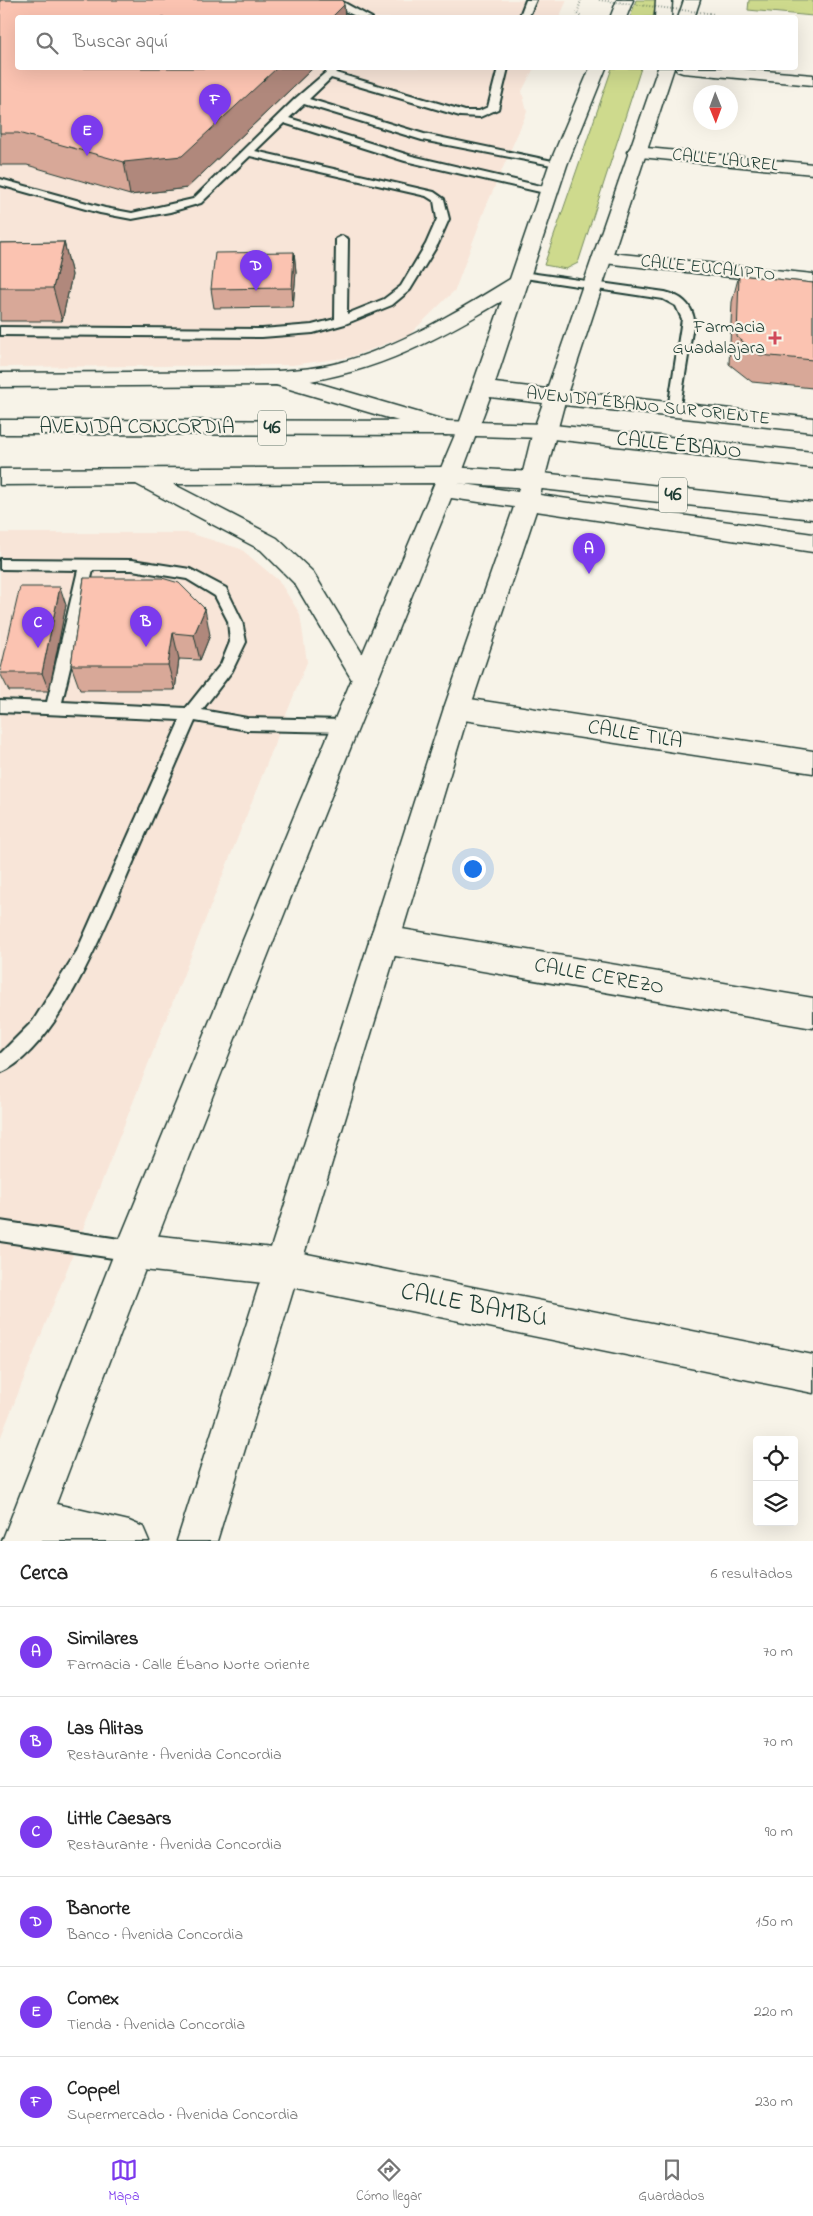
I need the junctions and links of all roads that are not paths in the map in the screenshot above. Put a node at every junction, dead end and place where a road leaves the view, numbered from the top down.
1 (325, 0) edge
2 (531, 0) edge
3 (625, 0) edge
4 (664, 0) edge
5 (692, 0) edge
6 (362, 15) edge
7 (524, 15) edge
8 (619, 15) edge
9 (663, 15) edge
10 (687, 15) edge
11 (503, 70) edge
12 (597, 70) edge
13 (665, 70) edge
14 (705, 70) edge
15 (332, 71) edge
16 (813, 80) edge
17 (300, 100) junction
18 (281, 118) junction
19 (246, 152) junction
20 (636, 152) junction
21 (558, 164) junction
22 (813, 170) edge
23 (0, 182) edge
24 (549, 190) junction
25 (342, 239) dead end
26 (602, 258) junction
27 (520, 278) junction
28 (813, 280) edge
29 (593, 286) junction
30 (341, 321) junction
31 (0, 331) edge
32 (277, 378) junction
33 (0, 380) edge
34 (482, 389) junction
35 (556, 396) junction
36 (674, 409) junction
37 (813, 425) edge
38 (0, 427) edge
39 (457, 429) junction
40 (544, 431) junction
41 (813, 460) edge
42 (0, 477) edge
43 (141, 477) junction
44 (446, 482) junction
45 (530, 491) junction
46 (813, 511) edge
47 (813, 543) edge
48 (0, 564) edge
49 (87, 564) junction
50 (364, 678) junction
51 (0, 706) edge
52 (458, 708) junction
53 (53, 709) junction
54 (190, 714) junction
55 (346, 726) junction
56 (813, 762) edge
57 (384, 940) junction
58 (813, 1013) edge
59 (0, 1064) edge
60 (0, 1231) edge
61 (133, 1252) junction
62 (282, 1267) junction
63 (813, 1374) edge
64 (26, 1530) edge
65 (129, 1541) edge
66 (197, 1541) edge

1 - 6 lane
2 - 7 lane
3 - 8 street
4 - 9 street
5 - 10 street
11 - 15 lane
12 - 21 street
13 - 20 street
14 - 16 street
15 - 17 lane
17 - 18 lane
17 - 21 lane
18 - 19 lane
18 - 24 lane
19 - 23 lane
19 - 30 lane
20 - 22 street, CALLE LAUREL
20 - 26 street
21 - 24 street
24 - 27 street
25 - 30 lane
26 - 28 street, CALLE EUCALIPTO
26 - 29 street
27 - 29 lane
27 - 32 street
27 - 34 street
29 - 35 street
29 - 36 lane
30 - 31 lane
32 - 33 street
32 - 39 street
34 - 35 street, AVENIDA ÉBANO SUR ORIENTE
34 - 39 street
35 - 36 street, AVENIDA ÉBANO SUR ORIENTE
35 - 40 street
36 - 37 street, AVENIDA ÉBANO SUR ORIENTE
38 - 39 street, AVENIDA CONCORDIA / 46
39 - 40 street, AVENIDA CONCORDIA / 46
39 - 44 street
40 - 41 street, CALLE ÉBANO / 46
40 - 45 street
42 - 43 street, 46
43 - 44 street, 46
43 - 50 street
44 - 45 street
44 - 50 street
45 - 46 street, 46
45 - 47 street
45 - 52 street
48 - 49 lane
49 - 53 lane
49 - 54 lane
50 - 55 street
51 - 53 lane
52 - 56 street, CALLE TILA
52 - 57 street
53 - 54 lane
54 - 55 lane
54 - 59 lane
55 - 61 street
57 - 58 street, CALLE CEREZO
57 - 62 street
60 - 61 lane
61 - 62 street, CALLE BAMBÚ
61 - 64 street
62 - 63 street, CALLE BAMBÚ
62 - 66 street
64 - 65 street

